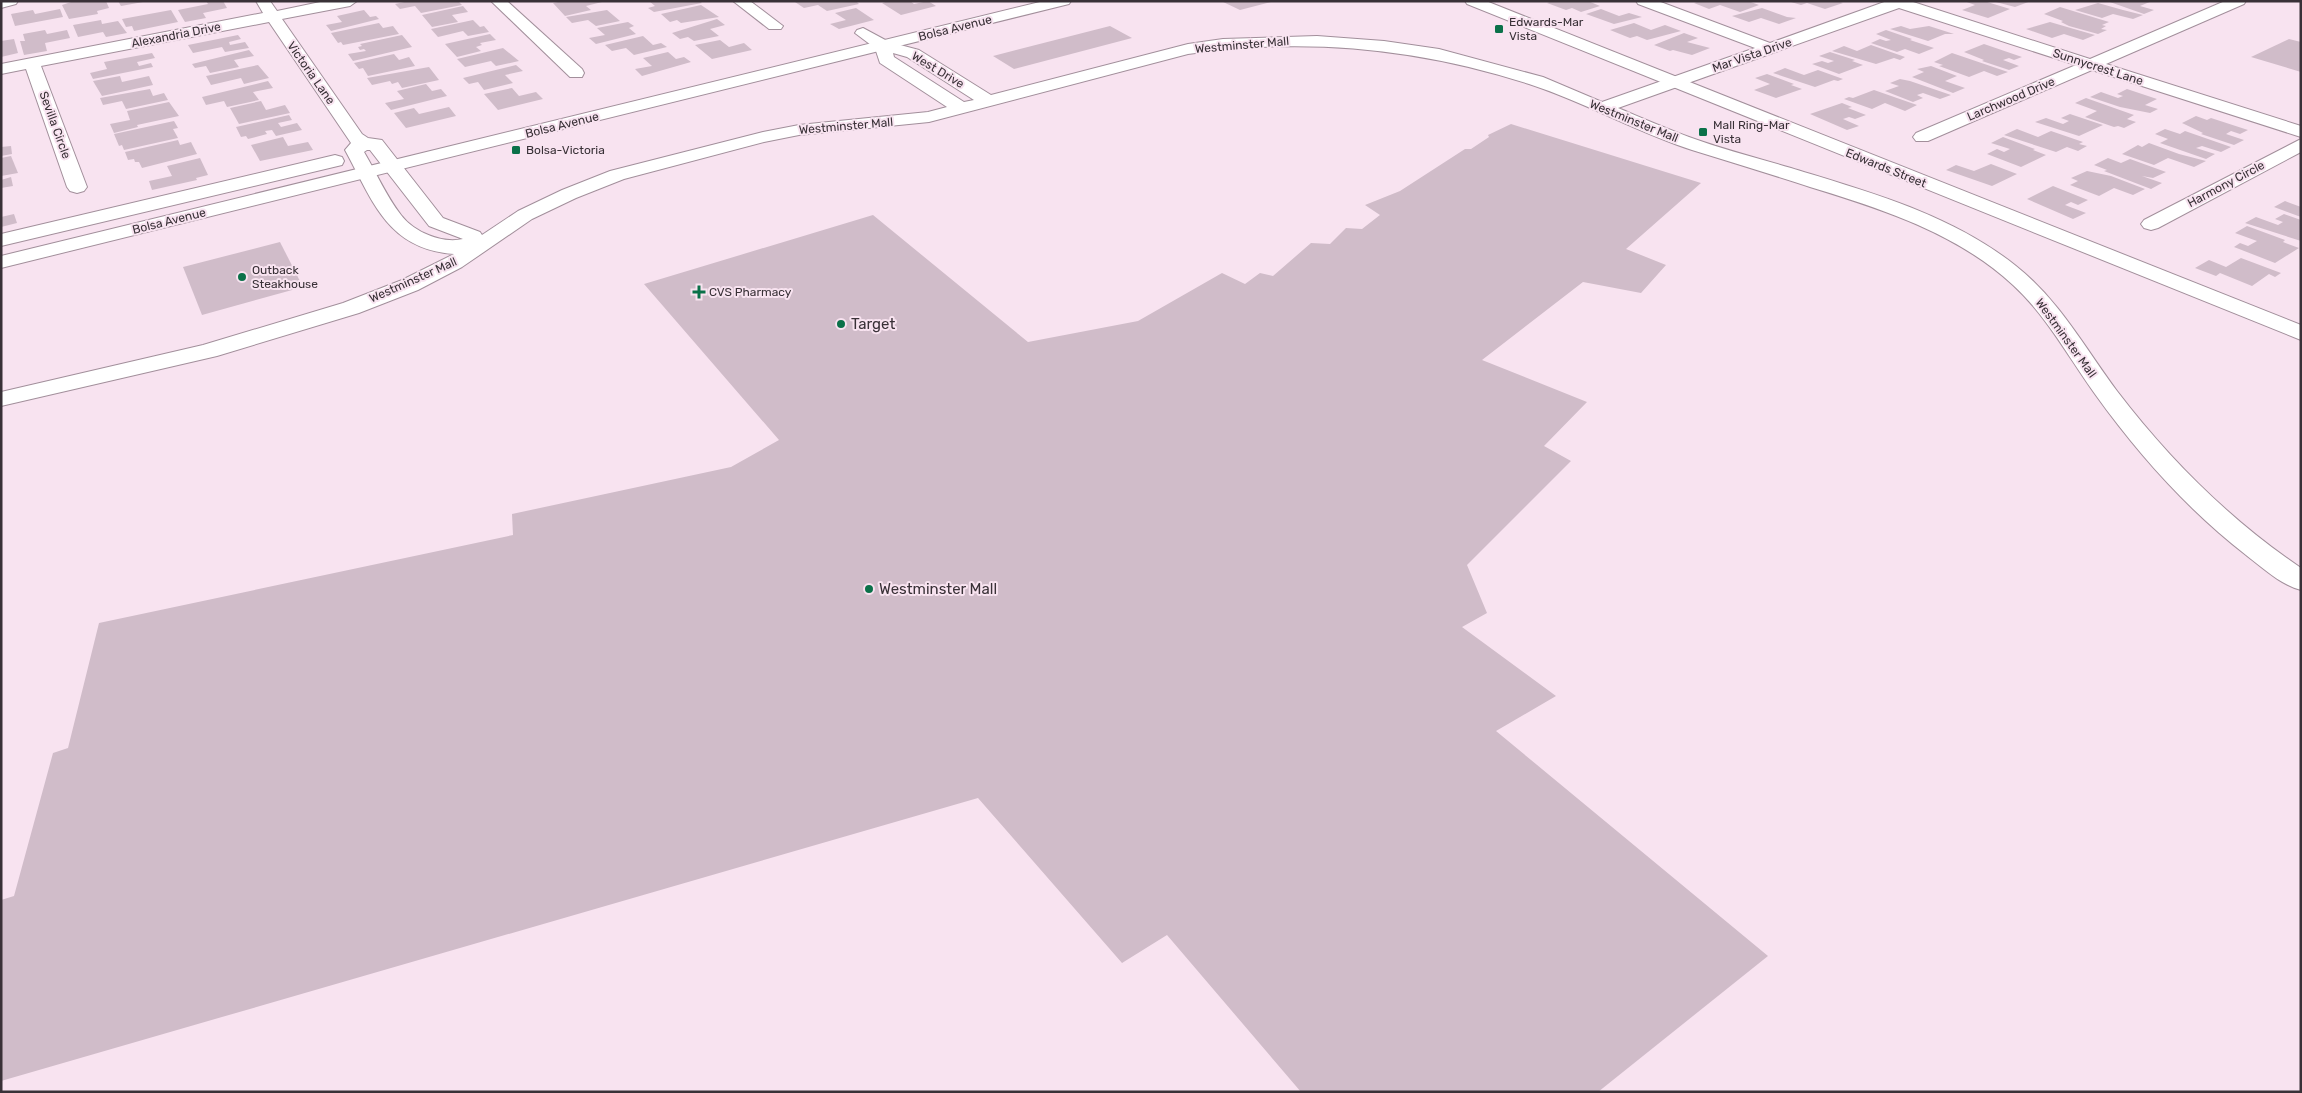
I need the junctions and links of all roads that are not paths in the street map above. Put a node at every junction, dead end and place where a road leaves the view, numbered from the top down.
1 (11, 1) edge
2 (262, 1) edge
3 (350, 1) edge
4 (498, 1) edge
5 (740, 1) edge
6 (1064, 1) edge
7 (1472, 1) edge
8 (1643, 1) edge
9 (2239, 1) edge
10 (1899, 2) edge
11 (1, 3) edge
12 (272, 16) junction
13 (775, 26) dead end
14 (887, 28) dead end
15 (863, 33) junction
16 (844, 38) dead end
17 (883, 46) junction
18 (1770, 48) junction
19 (32, 63) junction
20 (2091, 65) junction
21 (1, 69) edge
22 (576, 73) dead end
23 (1674, 83) junction
24 (990, 102) junction
25 (1601, 108) junction
26 (962, 109) junction
27 (2301, 132) edge
28 (1922, 137) dead end
29 (2301, 144) edge
30 (373, 154) junction
31 (394, 166) junction
32 (77, 187) dead end
33 (2152, 224) dead end
34 (1, 240) edge
35 (478, 243) junction
36 (1, 262) edge
37 (2301, 333) edge
38 (1, 399) edge
39 (2301, 581) edge

1 - 11 street
2 - 12 street, Victoria Lane
3 - 12 street, Alexandria Drive
4 - 22 street
5 - 13 street
6 - 17 street, Bolsa Avenue
7 - 23 street, Edwards Street
8 - 18 street
9 - 20 street, Larchwood Drive
10 - 18 street, Mar Vista Drive
10 - 20 street, Sunnycrest Lane
12 - 19 street, Alexandria Drive
12 - 30 street, Victoria Lane
14 - 15 street
15 - 16 street
15 - 17 street, West Drive
17 - 24 street, West Drive
17 - 26 street, West Drive
17 - 31 street, Bolsa Avenue
18 - 23 street, Mar Vista Drive
19 - 21 street, Alexandria Drive
19 - 32 street, Sevilla Circle
20 - 27 street, Sunnycrest Lane
20 - 28 street, Larchwood Drive
23 - 25 street, Mar Vista Drive
23 - 37 street, Edwards Street
24 - 25 street, Westminster Mall
24 - 26 street, Westminster Mall
25 - 39 street, Westminster Mall
26 - 35 street, Westminster Mall
29 - 33 street, Harmony Circle
30 - 31 street, Bolsa Avenue
30 - 34 street, Bolsa Avenue
30 - 35 street, Victoria Lane
30 - 36 street, Bolsa Avenue
31 - 35 street
35 - 38 street, Westminster Mall

